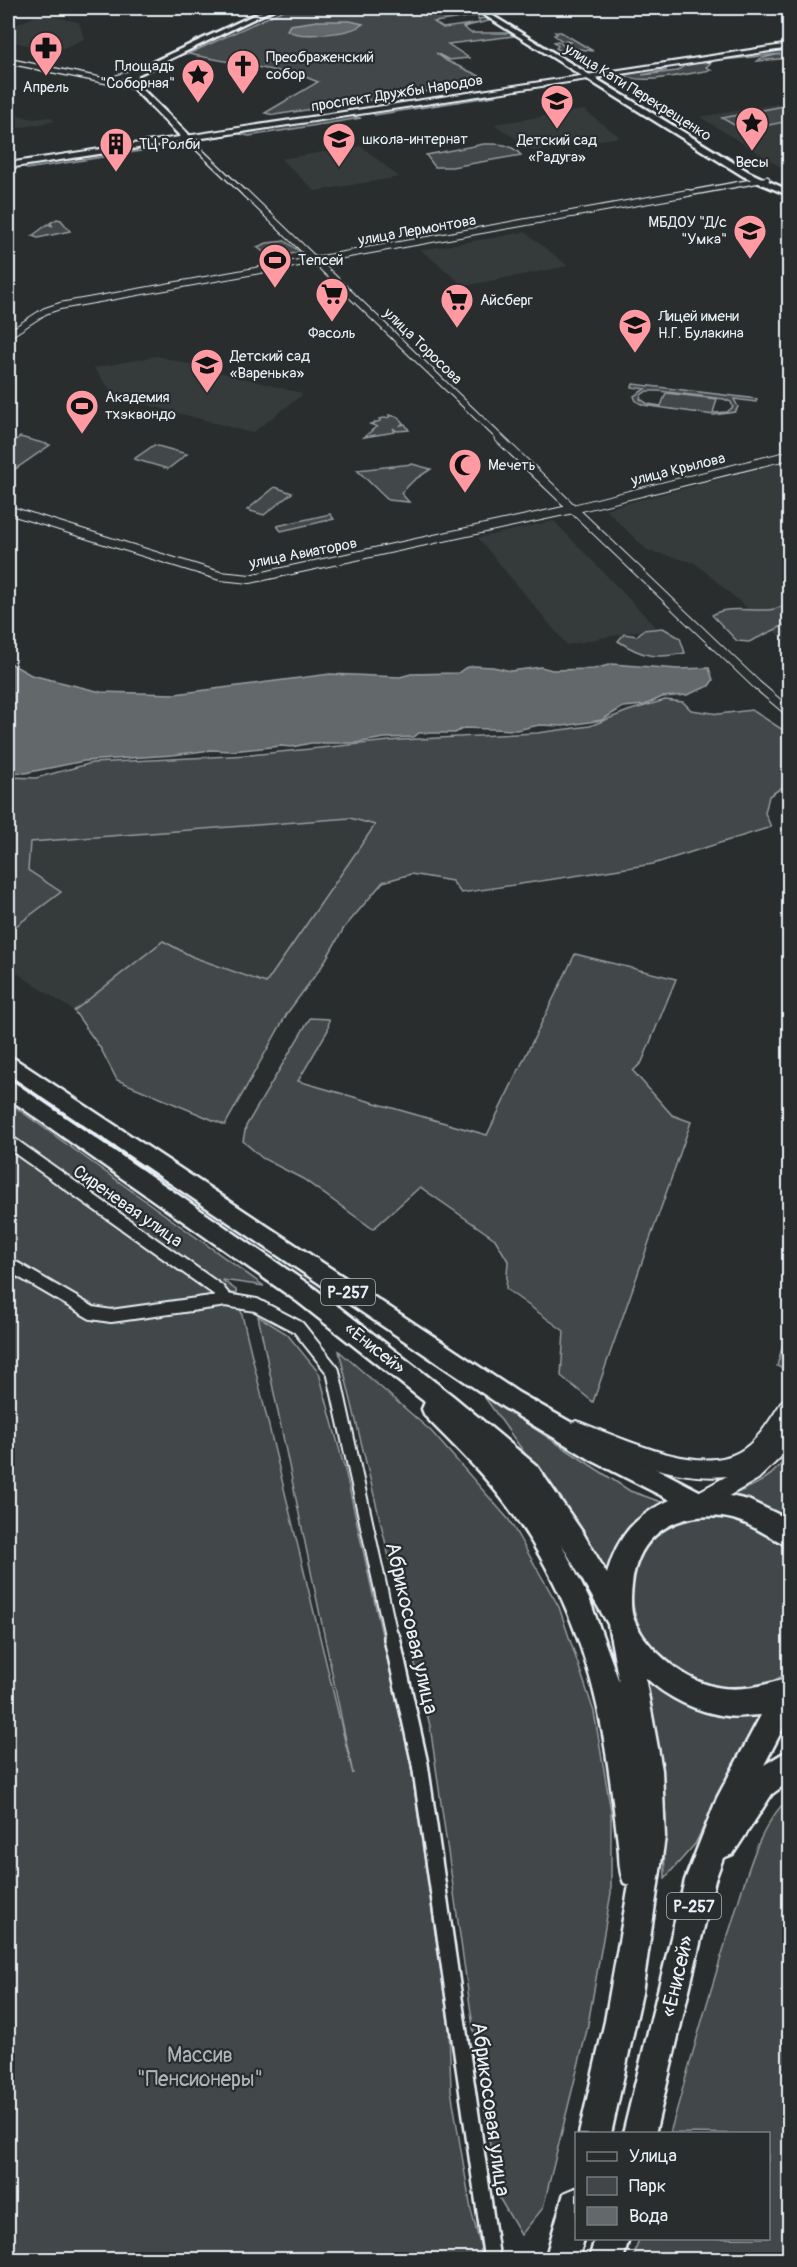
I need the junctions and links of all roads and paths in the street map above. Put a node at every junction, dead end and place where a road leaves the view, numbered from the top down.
1 (273, 8) edge
2 (476, 8) edge
3 (489, 8) edge
4 (789, 41) edge
5 (789, 46) edge
6 (8, 61) edge
7 (140, 70) junction
8 (591, 74) junction
9 (107, 81) junction
10 (134, 85) junction
11 (185, 136) junction
12 (8, 160) edge
13 (8, 166) edge
14 (762, 179) junction
15 (789, 189) edge
16 (789, 195) edge
17 (315, 260) junction
18 (8, 335) edge
19 (789, 455) edge
20 (573, 509) junction
21 (8, 510) edge
22 (789, 713) edge
23 (8, 1064) edge
24 (8, 1088) edge
25 (8, 1140) edge
26 (10, 1266) edge
27 (8, 1280) edge
28 (226, 1300) junction
29 (333, 1315) junction
30 (789, 1406) edge
31 (538, 1415) junction
32 (789, 1429) edge
33 (699, 1503) junction
34 (789, 1534) edge
35 (622, 1627) junction
36 (789, 1692) edge
37 (789, 1763) edge
38 (700, 1880) junction
39 (628, 1988) junction
40 (595, 2132) edge
41 (639, 2132) edge
42 (575, 2209) edge
43 (611, 2240) edge
44 (492, 2259) edge
45 (562, 2259) edge
46 (606, 2259) edge

1 - 7 street
2 - 8 street, улица Кати Перекрещенко
3 - 8 street, улица Кати Перекрещенко
4 - 8 main road, проспект Дружбы Народов
5 - 8 main road, проспект Дружбы Народов
6 - 9 street
7 - 9 street
7 - 10 street
8 - 11 main road, проспект Дружбы Народов
8 - 14 street, улица Кати Перекрещенко
9 - 10 street
9 - 10 street
10 - 11 street, улица Торосова
11 - 12 main road, проспект Дружбы Народов
11 - 13 main road, проспект Дружбы Народов
11 - 17 street, улица Торосова
14 - 15 street, улица Кати Перекрещенко
14 - 16 street, улица Кати Перекрещенко
14 - 17 street, улица Лермонтова
17 - 18 street, улица Лермонтова
17 - 20 street, улица Торосова
19 - 20 street, улица Крылова
20 - 21 street, улица Авиаторов
20 - 22 street, улица Торосова
23 - 31 highway, «Енисей» / Р-257
24 - 29 highway, «Енисей» / Р-257
25 - 28 street, Сиреневая улица
26 - 27 street
26 - 28 street, Абрикосовая улица
28 - 44 street, Абрикосовая улица
29 - 35 highway, «Енисей» / Р-257
29 - 39 highway, Р-257
30 - 31 main road
31 - 33 highway, «Енисей» / Р-257
32 - 33 main road
33 - 34 highway, «Енисей» / Р-257
33 - 35 highway, «Енисей» / Р-257
35 - 36 highway, «Енисей» / Р-257
35 - 39 highway, Р-257
36 - 38 highway, «Енисей» / Р-257
37 - 38 highway
38 - 41 highway, «Енисей» / Р-257
39 - 40 highway, Р-257
42 - 45 highway
43 - 46 highway

